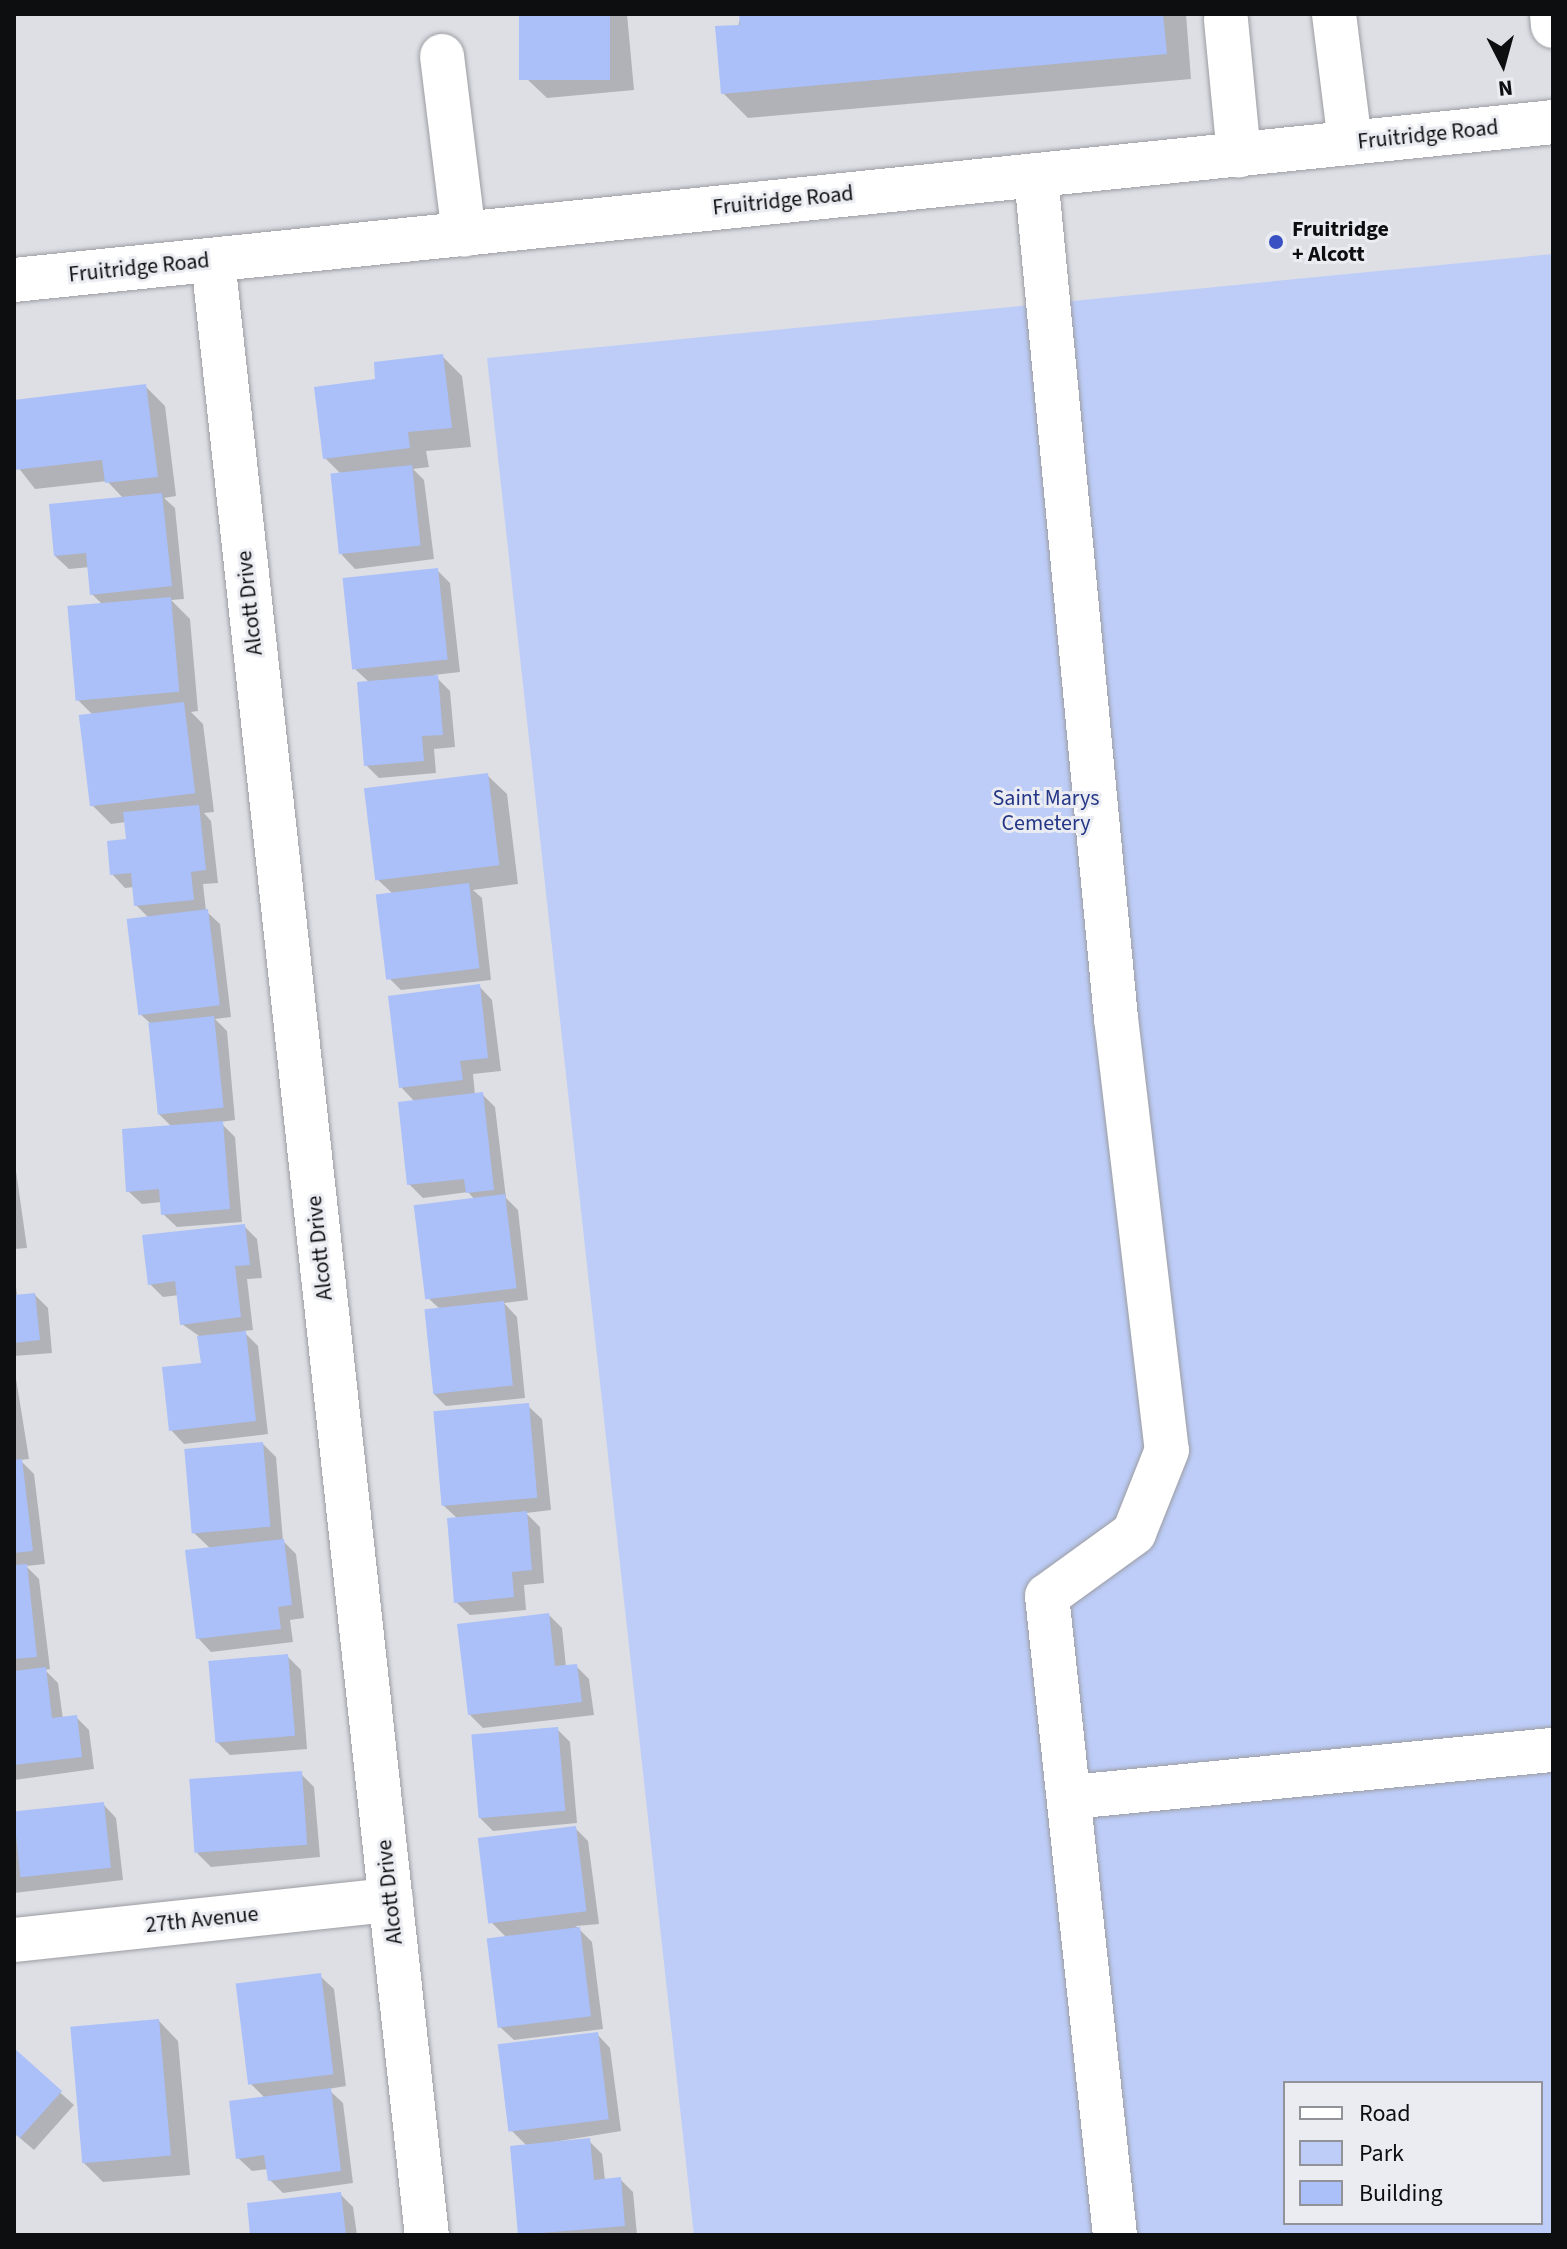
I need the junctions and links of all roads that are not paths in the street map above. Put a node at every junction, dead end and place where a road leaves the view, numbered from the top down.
1 (1334, 14) edge
2 (1552, 14) edge
3 (1226, 20) dead end
4 (1553, 26) edge
5 (442, 56) dead end
6 (1553, 122) edge
7 (1350, 143) junction
8 (1239, 155) junction
9 (1036, 175) junction
10 (464, 235) junction
11 (213, 260) junction
12 (14, 280) edge
13 (1553, 1750) edge
14 (1072, 1797) junction
15 (391, 1900) junction
16 (14, 1940) edge
17 (427, 2235) edge
18 (1115, 2235) edge

1 - 7 street
2 - 4 street
3 - 8 street
5 - 10 street
6 - 7 street, Fruitridge Road
7 - 8 street, Fruitridge Road
8 - 9 street, Fruitridge Road
9 - 10 street, Fruitridge Road
9 - 14 street
10 - 11 street, Fruitridge Road
11 - 12 street, Fruitridge Road
11 - 15 street, Alcott Drive
13 - 14 street
14 - 18 street
15 - 16 street, 27th Avenue
15 - 17 street, Alcott Drive

